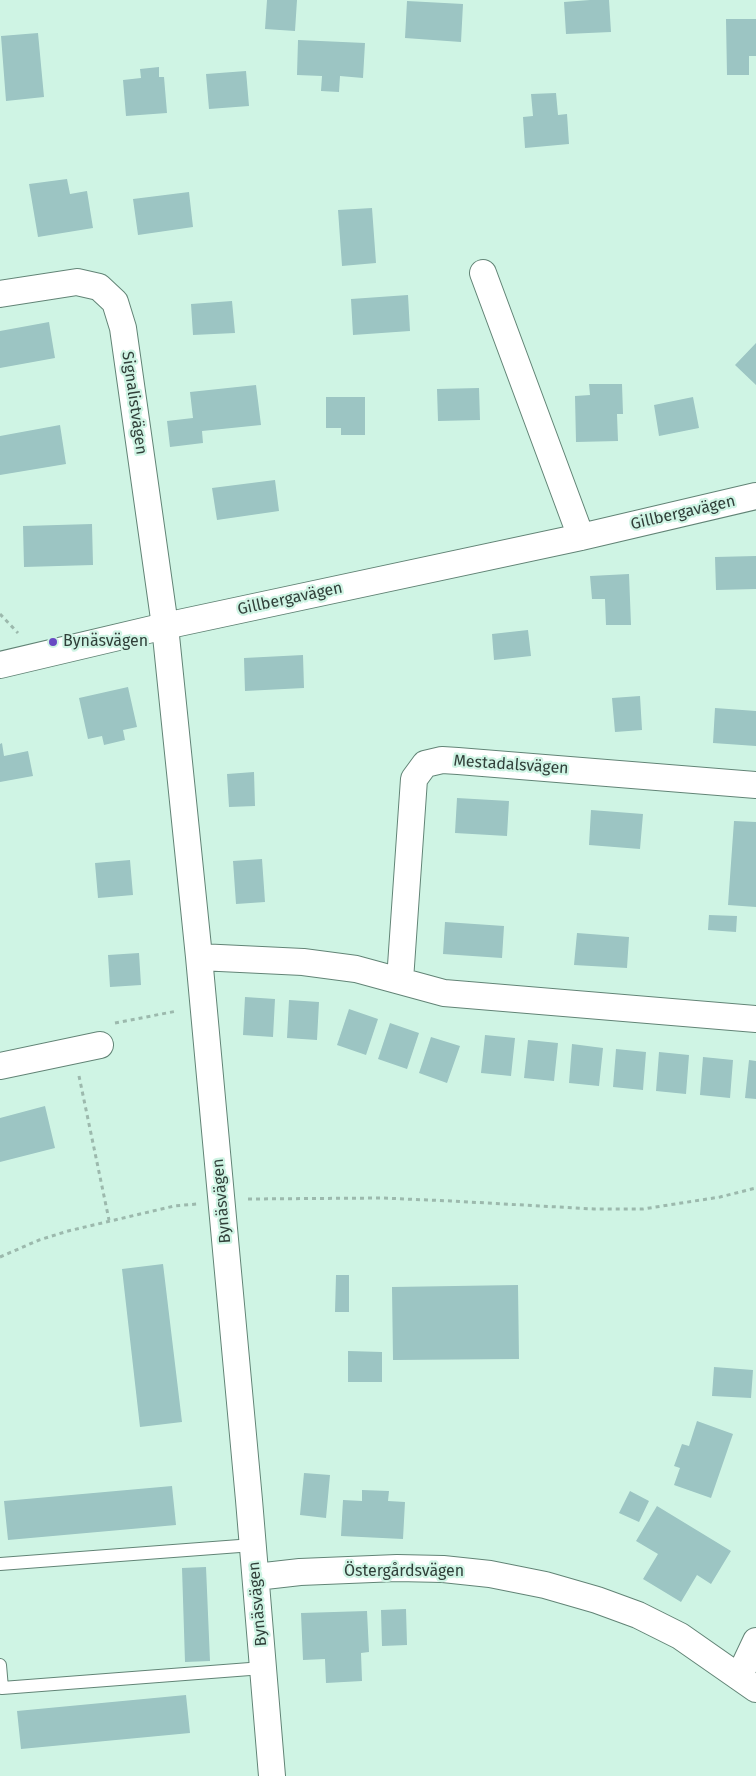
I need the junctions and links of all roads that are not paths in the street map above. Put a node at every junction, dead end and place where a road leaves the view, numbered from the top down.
1 (483, 274) dead end
2 (0, 294) edge
3 (756, 496) edge
4 (580, 537) junction
5 (165, 626) junction
6 (0, 665) edge
7 (756, 785) edge
8 (199, 957) junction
9 (400, 980) junction
10 (756, 1019) edge
11 (100, 1045) road end
12 (0, 1066) edge
13 (253, 1545) junction
14 (0, 1564) edge
15 (256, 1577) junction
16 (756, 1641) edge
17 (0, 1665) edge
18 (263, 1668) junction
19 (748, 1683) edge
20 (272, 1776) edge

1 - 4 street
2 - 5 street, Signalistvägen
3 - 4 street, Gillbergavägen
4 - 5 street, Gillbergavägen
5 - 6 street, Gillbergavägen
5 - 8 street, Bynäsvägen
7 - 9 street, Mestadalsvägen
8 - 9 street
8 - 13 street, Bynäsvägen
9 - 10 street
11 - 12 street
13 - 14 lane
13 - 15 street, Bynäsvägen
15 - 18 street, Bynäsvägen
15 - 19 street, Östergårdsvägen
16 - 19 street, Östergårdsvägen
17 - 18 lane
18 - 20 street, Bynäsvägen

